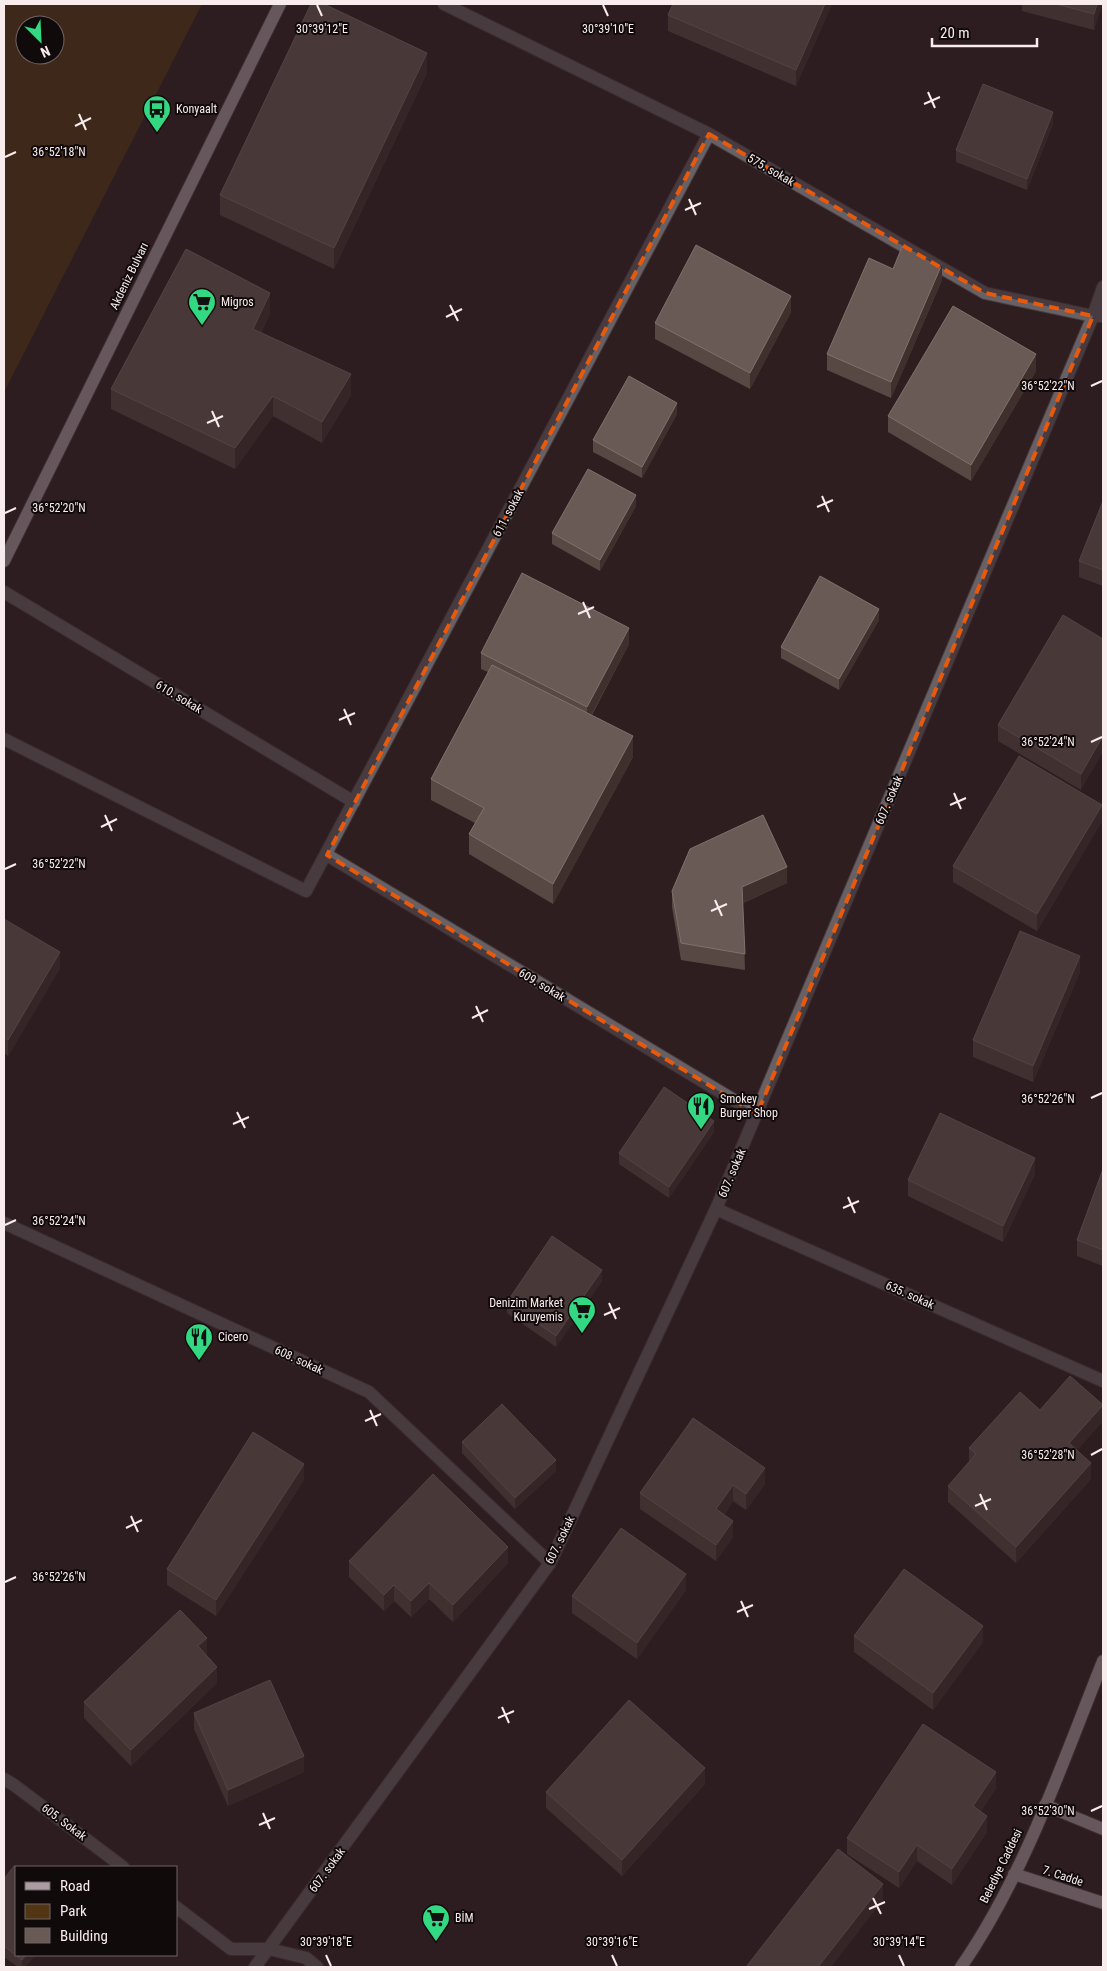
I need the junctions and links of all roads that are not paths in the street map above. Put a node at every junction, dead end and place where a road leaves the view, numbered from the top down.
1 (280, 4) edge
2 (444, 4) edge
3 (709, 134) junction
4 (1103, 287) edge
5 (1098, 316) edge
6 (4, 561) edge
7 (4, 592) edge
8 (4, 739) edge
9 (354, 802) junction
10 (326, 855) junction
11 (757, 1114) junction
12 (716, 1209) junction
13 (4, 1223) edge
14 (1103, 1381) edge
15 (550, 1563) junction
16 (1103, 1661) edge
17 (4, 1779) edge
18 (1045, 1805) junction
19 (1103, 1829) edge
20 (122, 1866) edge
21 (1014, 1874) junction
22 (1103, 1903) edge
23 (178, 1908) edge
24 (269, 1950) junction
25 (255, 1967) edge
26 (317, 1967) edge
27 (961, 1967) edge

1 - 6 main road, Akdeniz Bulvarı
2 - 3 street, 575. sokak
3 - 5 street, 575. sokak
3 - 9 street, 611. sokak
4 - 5 street, 607. sokak
5 - 11 street, 607. sokak
7 - 9 street, 610. sokak
8 - 10 street, 611. sokak
9 - 10 street, 611. sokak
10 - 11 street, 609. sokak
11 - 12 street, 607. sokak
12 - 14 street, 635. sokak
12 - 15 street, 607. sokak
13 - 15 street, 608. sokak
15 - 24 street, 607. sokak
16 - 18 main road, Belediye Caddesi
17 - 20 street, 605. Sokak
18 - 19 main road
18 - 21 main road, Belediye Caddesi
21 - 22 main road, 7. Cadde
21 - 27 main road, Belediye Caddesi
23 - 24 street
24 - 25 street, 607. sokak
24 - 26 street

